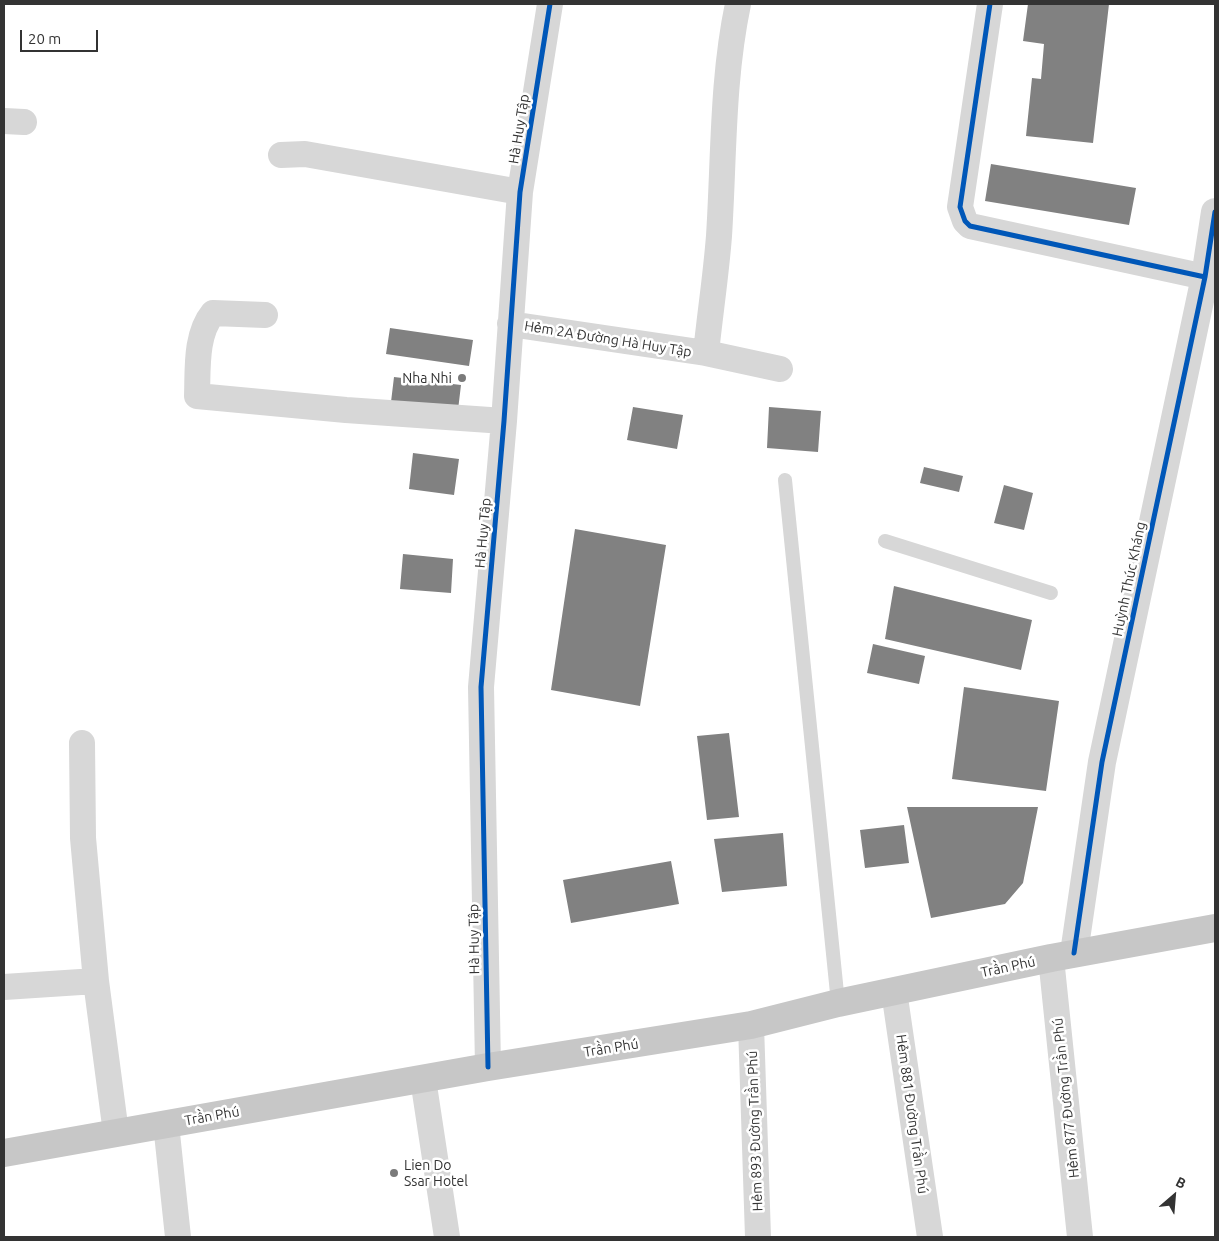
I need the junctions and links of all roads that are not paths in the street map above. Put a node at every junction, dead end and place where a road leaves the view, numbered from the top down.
1 (550, 4) edge
2 (738, 4) edge
3 (990, 4) edge
4 (281, 155) dead end
5 (520, 192) junction
6 (1215, 212) edge
7 (1205, 277) junction
8 (265, 315) dead end
9 (510, 324) junction
10 (706, 353) junction
11 (780, 369) dead end
12 (504, 421) junction
13 (785, 480) dead end
14 (885, 542) dead end
15 (1051, 593) dead end
16 (82, 743) dead end
17 (1215, 928) edge
18 (1063, 955) junction
19 (96, 981) junction
20 (4, 987) edge
21 (894, 991) junction
22 (838, 1003) junction
23 (751, 1025) junction
24 (488, 1067) junction
25 (422, 1079) junction
26 (166, 1124) junction
27 (116, 1133) junction
28 (4, 1153) edge
29 (178, 1237) edge
30 (447, 1237) edge
31 (758, 1237) edge
32 (930, 1237) edge
33 (1080, 1237) edge

1 - 5 street, Hà Huy Tập
2 - 10 street
3 - 7 street
4 - 5 street
5 - 9 street, Hà Huy Tập
6 - 7 street, Huỳnh Thúc Kháng
7 - 18 street, Huỳnh Thúc Kháng
8 - 12 street
9 - 10 street, Hẻm 2A Đường Hà Huy Tập
9 - 12 street, Hà Huy Tập
10 - 11 street, Hẻm 2A Đường Hà Huy Tập
12 - 24 street, Hà Huy Tập
13 - 22 lane
14 - 15 lane
16 - 19 street
17 - 18 highway, Trần Phú
18 - 21 highway, Trần Phú
18 - 33 street, Hẻm 877 Đường Trần Phú
19 - 20 street
19 - 27 street
21 - 22 highway, Trần Phú
21 - 32 street, Hẻm 881 Đường Trần Phú
22 - 23 highway, Trần Phú
23 - 24 highway, Trần Phú
23 - 31 street, Hẻm 893 Đường Trần Phú
24 - 25 highway, Trần Phú
25 - 26 highway, Trần Phú
25 - 30 street
26 - 27 highway, Trần Phú
26 - 29 street
27 - 28 highway, Trần Phú

